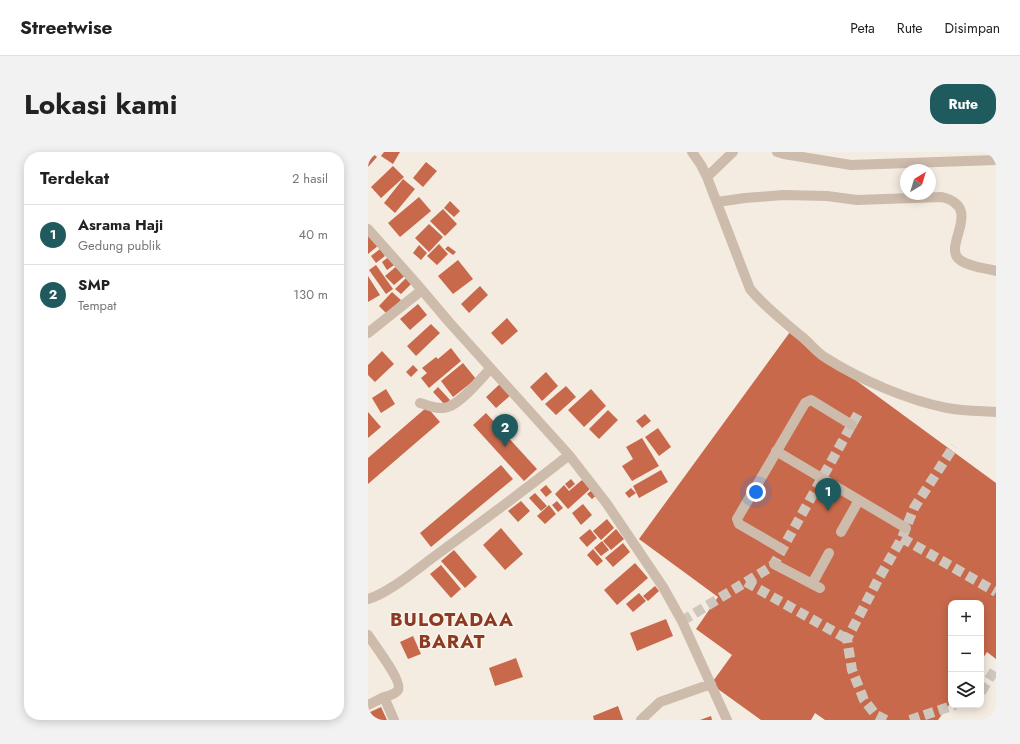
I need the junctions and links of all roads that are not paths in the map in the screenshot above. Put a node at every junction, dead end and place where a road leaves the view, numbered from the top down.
1 (692, 152) edge
2 (733, 152) edge
3 (777, 152) edge
4 (996, 160) edge
5 (707, 177) junction
6 (717, 202) junction
7 (368, 229) edge
8 (996, 271) edge
9 (422, 290) junction
10 (368, 333) edge
11 (490, 369) junction
12 (420, 403) dead end
13 (996, 412) edge
14 (852, 425) dead end
15 (776, 451) junction
16 (569, 455) junction
17 (860, 500) junction
18 (906, 528) tunnel mouth
19 (841, 532) dead end
20 (782, 549) dead end
21 (829, 554) dead end
22 (774, 564) dead end
23 (368, 599) edge
24 (368, 635) edge
25 (711, 684) junction
26 (384, 698) junction
27 (368, 705) edge
28 (394, 720) edge
29 (641, 720) edge
30 (727, 720) edge

1 - 5 street
2 - 5 street
3 - 4 street
5 - 6 street
6 - 8 street
6 - 13 street
7 - 9 street
9 - 10 street
9 - 11 street
11 - 12 street
11 - 16 street
14 - 15 street
15 - 17 street
15 - 20 street
16 - 23 street
16 - 25 street
17 - 18 street
17 - 19 street
21 - 22 street
24 - 26 street
25 - 29 street
25 - 30 street
26 - 27 street
26 - 28 street

